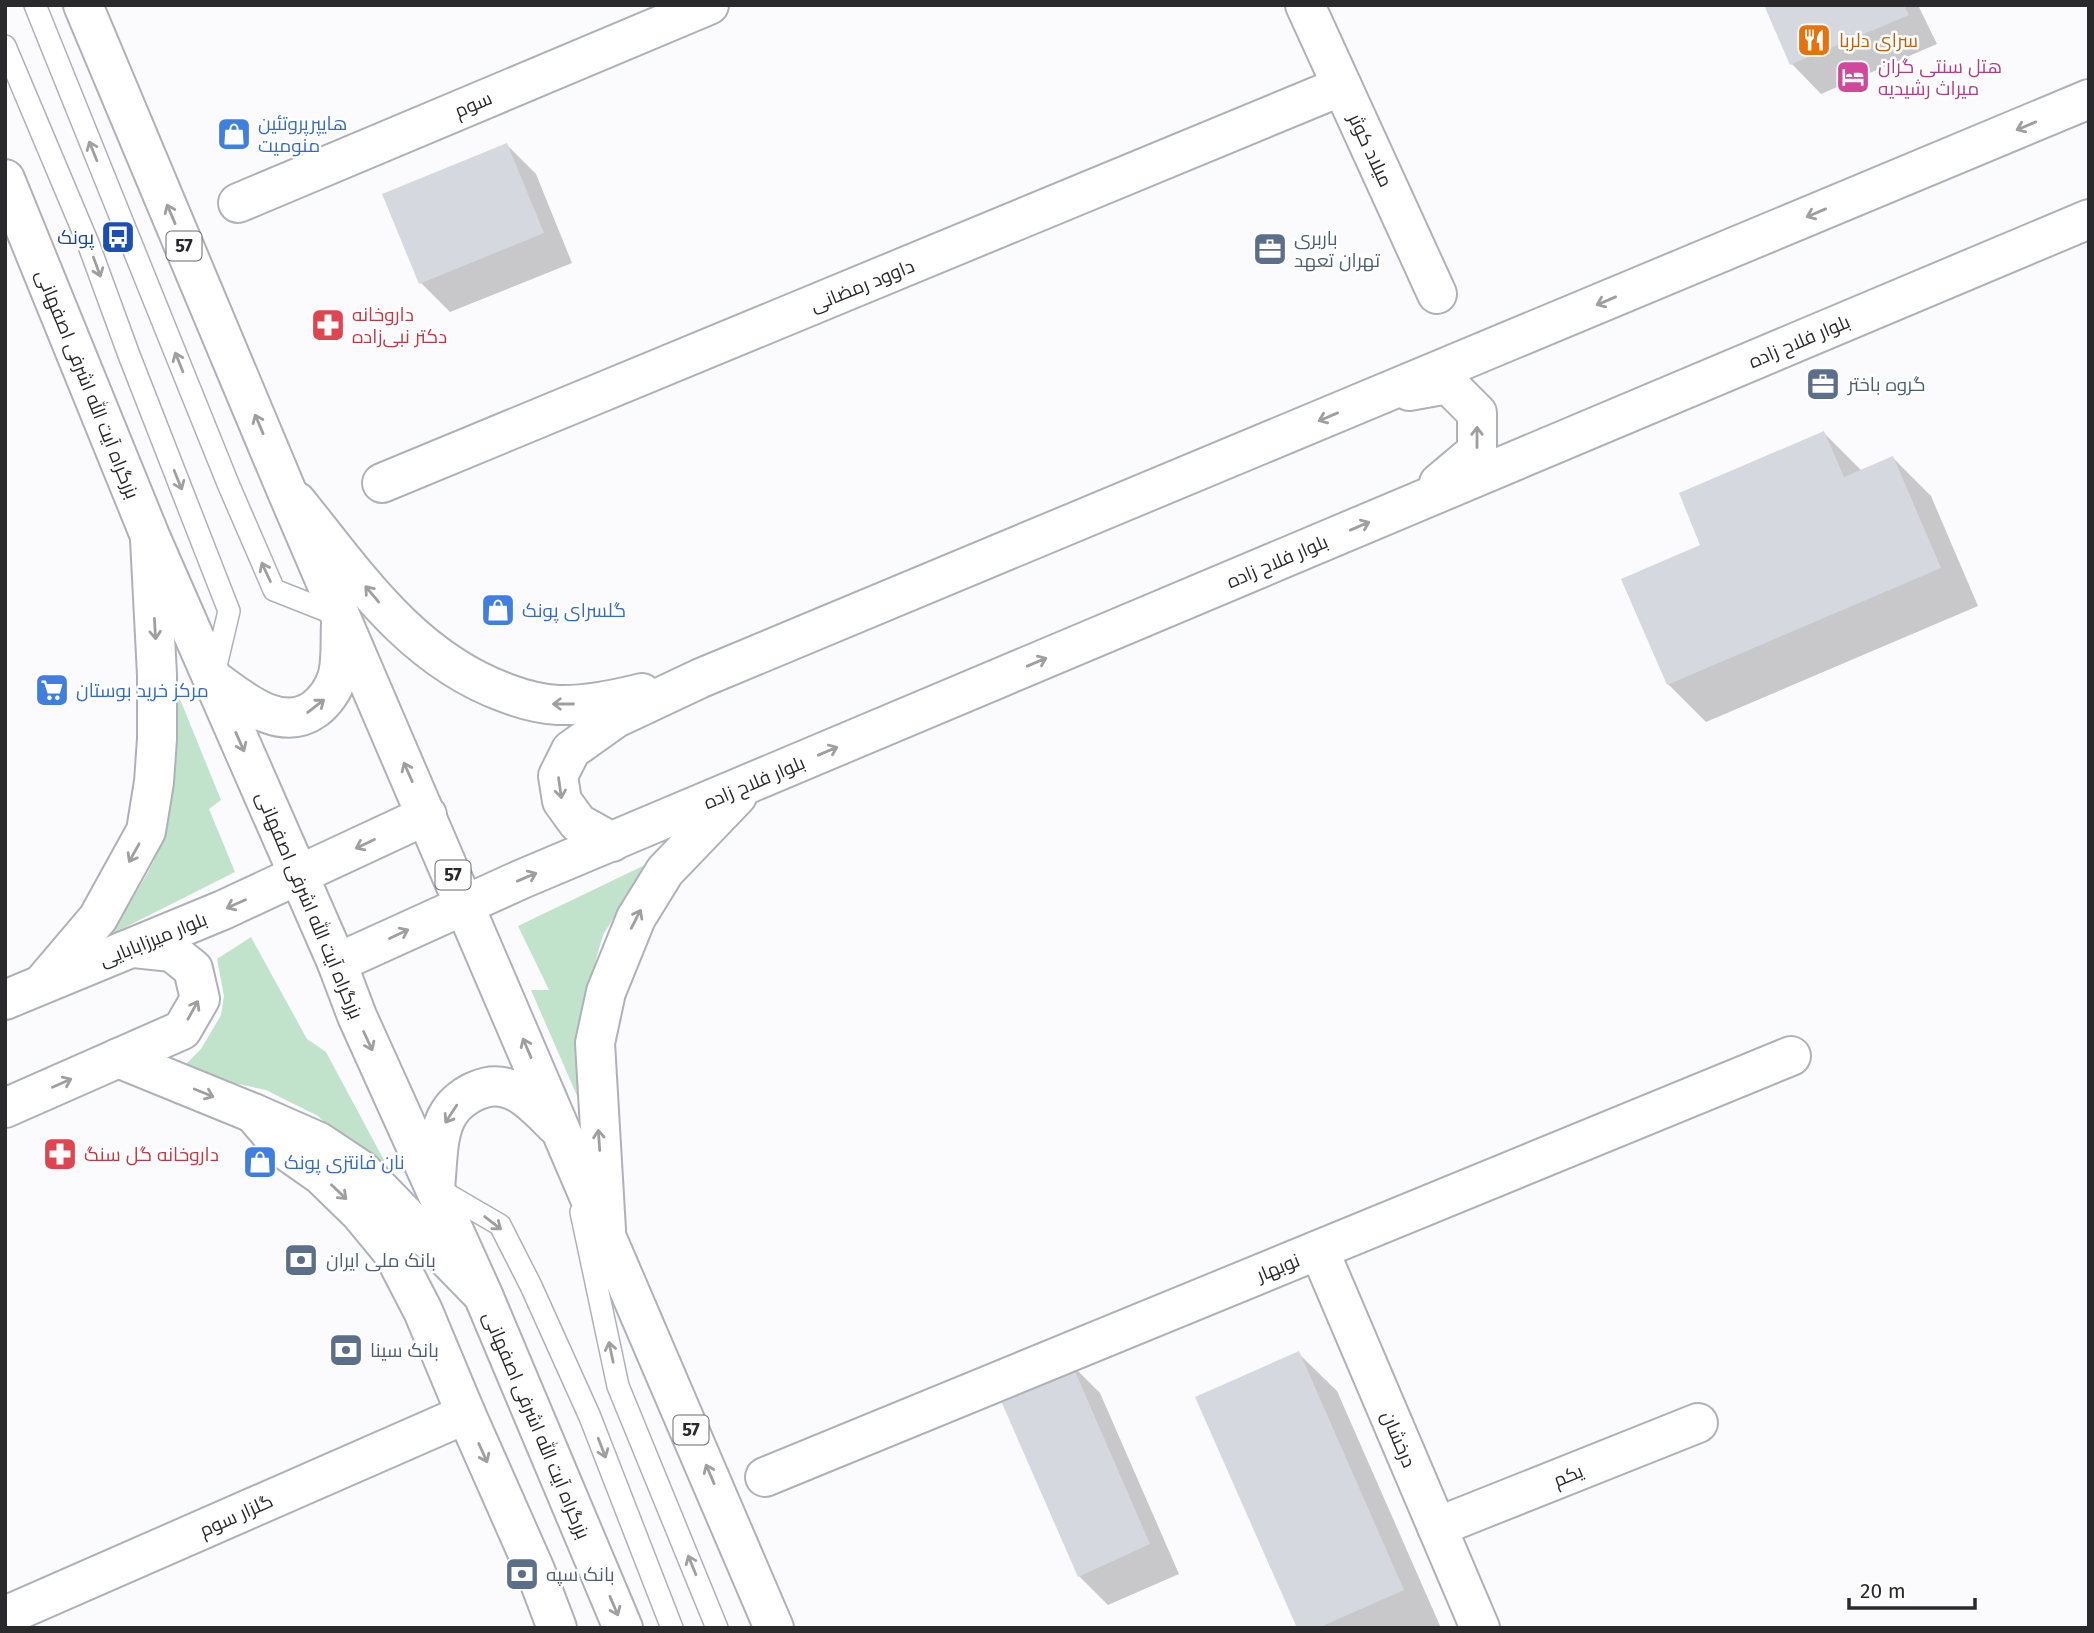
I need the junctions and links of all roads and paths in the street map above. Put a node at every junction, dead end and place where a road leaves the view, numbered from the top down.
1 (35, 5) edge
2 (83, 5) edge
3 (709, 5) edge
4 (1305, 5) edge
5 (5, 46) edge
6 (1342, 86) junction
7 (2089, 99) edge
8 (5, 179) edge
9 (238, 203) dead end
10 (2089, 219) edge
11 (1437, 294) dead end
12 (1376, 397) junction
13 (382, 483) dead end
14 (285, 487) junction
15 (1416, 502) junction
16 (150, 536) junction
17 (341, 617) junction
18 (701, 678) junction
19 (213, 679) junction
20 (749, 784) junction
21 (427, 815) junction
22 (612, 842) junction
23 (299, 876) junction
24 (465, 903) junction
25 (134, 948) junction
26 (337, 963) junction
27 (42, 984) junction
28 (5, 1000) edge
29 (1791, 1056) dead end
30 (118, 1058) junction
31 (5, 1108) edge
32 (253, 1113) junction
33 (564, 1133) junction
34 (435, 1187) junction
35 (606, 1232) junction
36 (1319, 1250) junction
37 (482, 1295) junction
38 (466, 1415) junction
39 (1698, 1423) dead end
40 (765, 1478) dead end
41 (1437, 1527) junction
42 (5, 1616) edge
43 (557, 1628) edge
44 (623, 1628) edge
45 (672, 1628) edge
46 (718, 1628) edge
47 (774, 1628) edge
48 (1480, 1628) edge

17 -> 1 lane
14 -> 2 main road, 57
3 - 9 main road, سوم
4 - 6 main road, میلاد کوثر
5 -> 19 lane
6 - 11 main road, میلاد کوثر
6 - 13 main road, داوود رمضانی
7 -> 12 main road
8 - 16 main road, بزرگراه آیت الله اشرفی اصفهانی
10 - 15 main road, بلوار فلاح زاده
15 -> 12 main road
12 -> 18 main road
14 - 17 main road, 57
18 -> 14 main road
20 -> 15 main road, بلوار فلاح زاده
16 - 19 main road, بزرگراه آیت الله اشرفی اصفهانی
16 -> 27 main road
19 -> 17 main road
21 -> 17 main road, 57
18 -> 22 main road
19 -> 23 main road, بزرگراه آیت الله اشرفی اصفهانی
20 - 22 main road, بلوار فلاح زاده
35 -> 20 main road
21 -> 23 main road, بلوار میرزابابایی
21 - 24 main road, 57
24 -> 22 main road, بلوار فلاح زاده
23 -> 25 main road, بلوار میرزابابایی
23 - 26 main road, بزرگراه آیت الله اشرفی اصفهانی
26 -> 24 main road, بلوار فلاح زاده
33 -> 24 main road, 57
25 - 27 main road, بلوار میرزابابایی
30 -> 25 main road
26 -> 34 main road, بزرگراه آیت الله اشرفی اصفهانی
27 - 28 main road, بلوار میرزابابایی
29 - 36 main road, نوبهار
31 -> 30 main road
30 -> 32 main road
32 - 37 main road
32 -> 38 main road
33 -> 34 main road
33 - 35 main road, 57
46 -> 33 lane
34 - 37 main road, بزرگراه آیت الله اشرفی اصفهانی
34 -> 45 lane
47 -> 35 main road, 57
36 - 40 main road, نوبهار
36 - 41 main road, درخشان
37 -> 44 main road, بزرگراه آیت الله اشرفی اصفهانی
38 - 42 main road, گلزار سوم
38 -> 43 main road
39 - 41 main road, یکم
41 - 48 main road, درخشان

